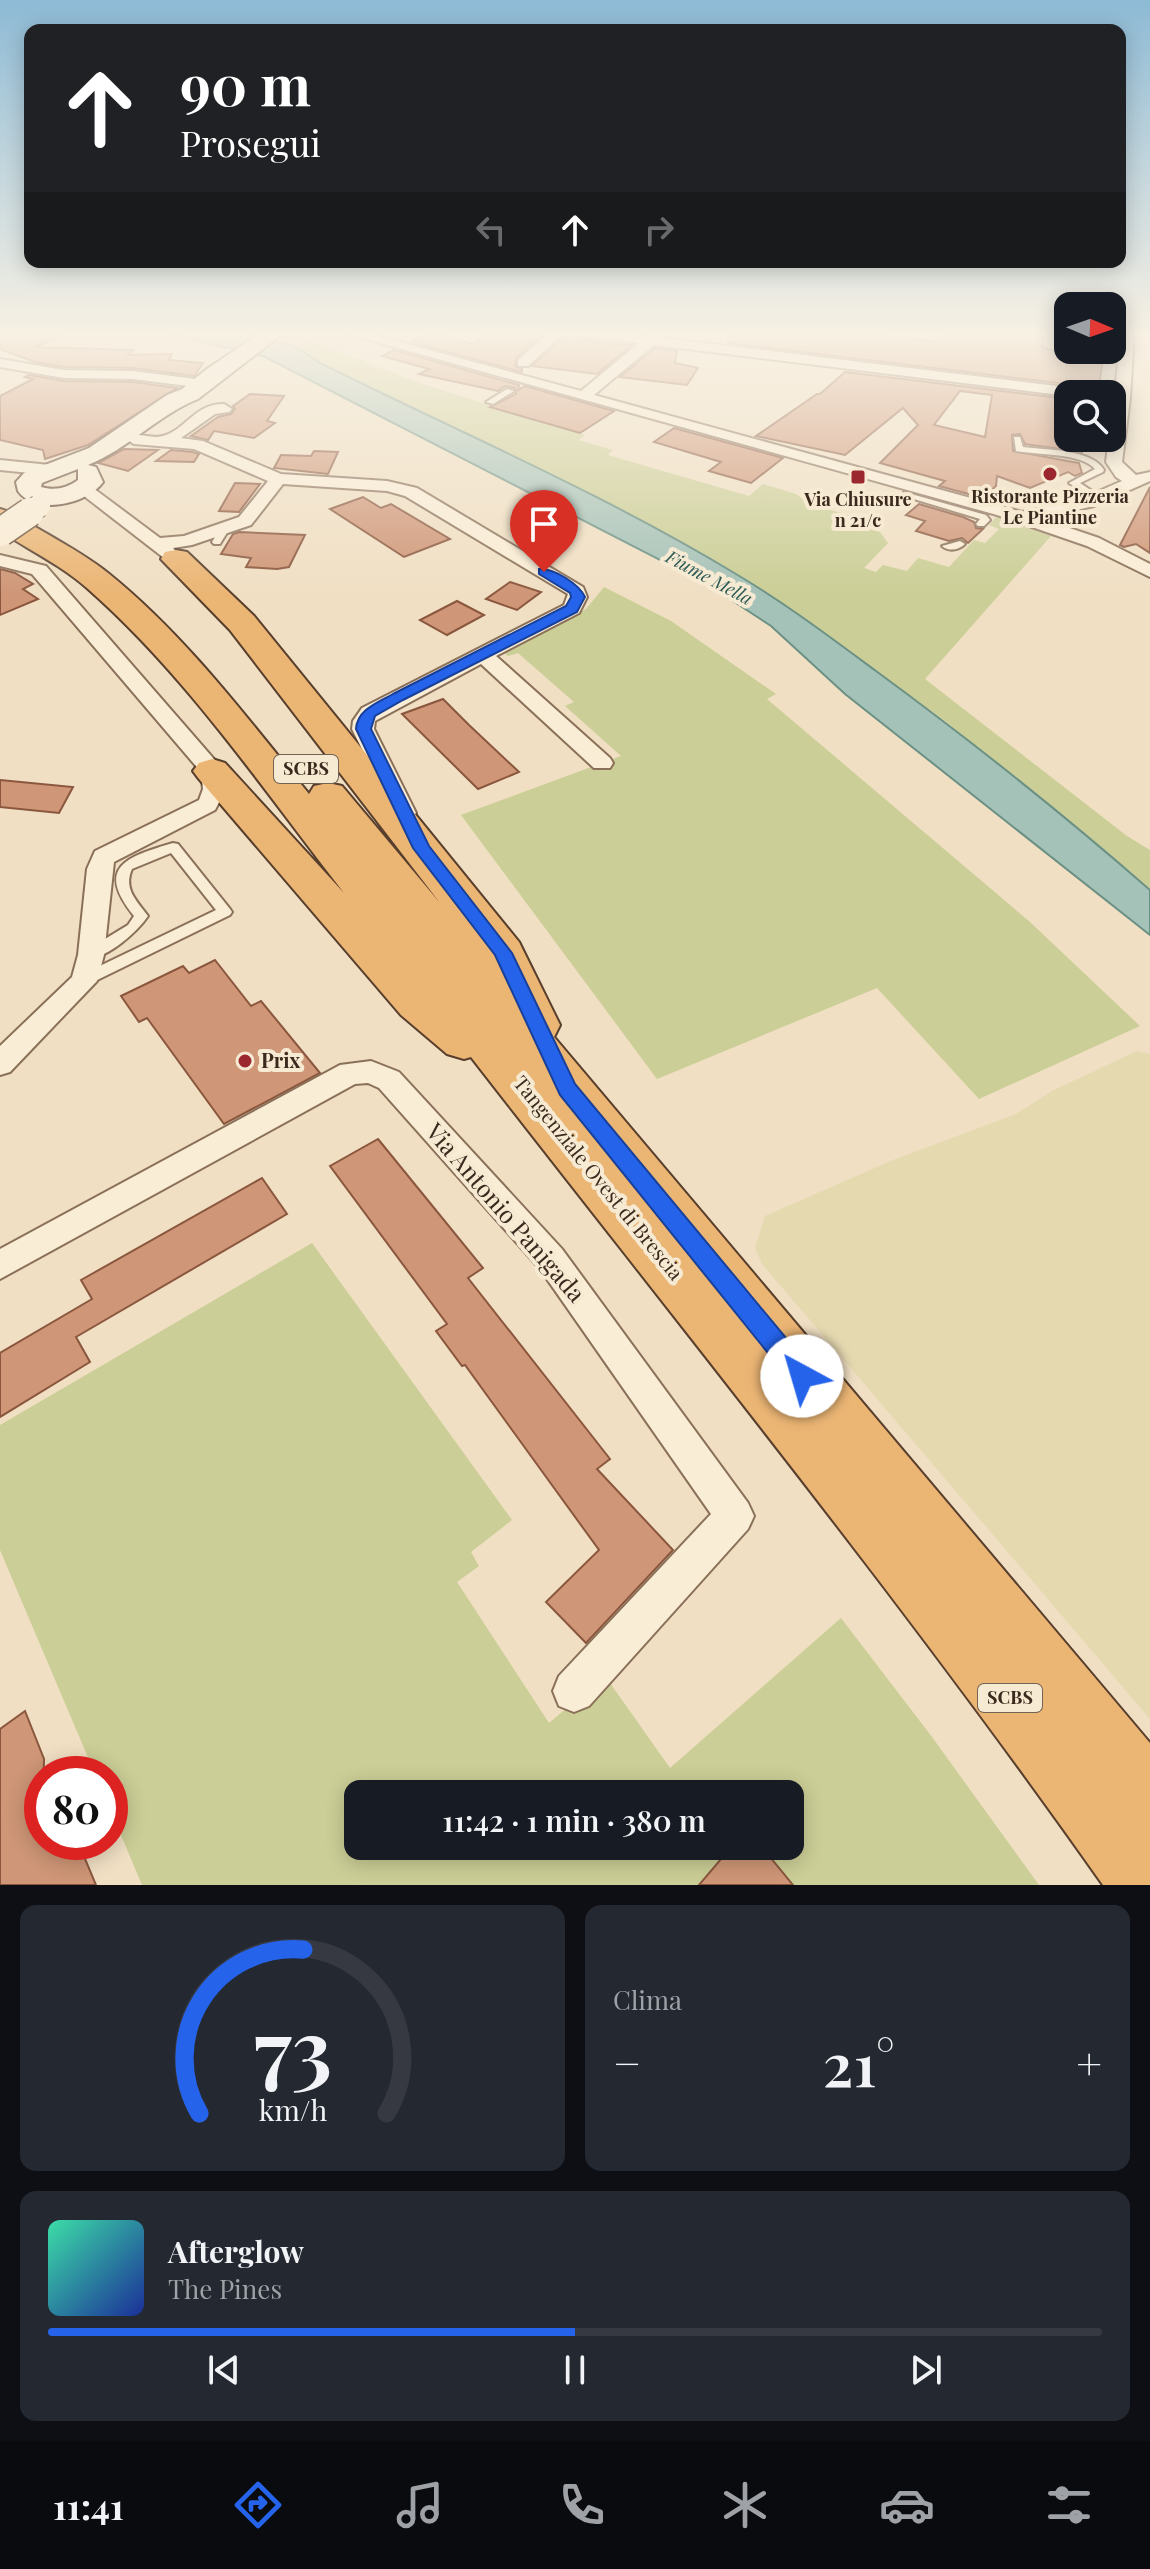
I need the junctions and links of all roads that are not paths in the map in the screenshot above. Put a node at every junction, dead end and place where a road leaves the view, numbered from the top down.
1 (146, 420) edge
2 (161, 420) edge
3 (196, 420) edge
4 (675, 420) edge
5 (134, 439) junction
6 (1017, 439) dead end
7 (165, 442) junction
8 (1112, 452) edge
9 (1111, 462) junction
10 (1140, 462) edge
11 (0, 465) edge
12 (56, 469) junction
13 (1142, 478) edge
14 (278, 479) junction
15 (86, 480) junction
16 (907, 494) dead end
17 (1093, 501) junction
18 (21, 503) edge
19 (1022, 516) junction
20 (981, 524) dead end
21 (1056, 527) junction
22 (0, 532) edge
23 (176, 544) junction
24 (960, 544) dead end
25 (947, 546) dead end
26 (0, 560) edge
27 (1150, 571) edge
28 (482, 654) junction
29 (602, 763) dead end
30 (212, 771) junction
31 (422, 848) junction
32 (88, 968) junction
33 (0, 1064) edge
34 (551, 1094) junction
35 (0, 1265) edge
36 (574, 1691) dead end
37 (1057, 1758) junction
38 (1150, 1800) edge
39 (1131, 1885) edge
40 (1149, 1885) edge

1 - 12 main road
2 - 5 main road
3 - 7 street
4 - 19 street
5 - 7 street
5 - 15 main road
6 - 9 lane
7 - 14 street
8 - 9 street
9 - 10 street
9 - 13 street
9 - 17 lane
11 - 12 street
12 - 15 main road
12 - 18 main road
13 - 17 street
14 - 23 street
14 - 28 street
15 - 18 main road
15 - 23 street
16 - 20 lane
17 - 19 street
17 - 21 street
18 - 22 main road, bridge
18 - 34 highway, Tangenziale Ovest di Brescia / SCBS
19 - 21 street
21 - 27 street
23 - 31 highway
24 - 25 lane
26 - 30 street
28 - 29 street
28 - 31 street
30 - 32 street
30 - 34 highway
31 - 34 highway
32 - 32 lane
32 - 33 street
34 - 37 highway, Tangenziale Ovest di Brescia / SCBS
34 - 38 highway, Tangenziale Ovest di Brescia / SCBS
35 - 36 street, Via Antonio Panigada
37 - 39 highway
37 - 40 highway, Tangenziale Ovest di Brescia / SCBS

